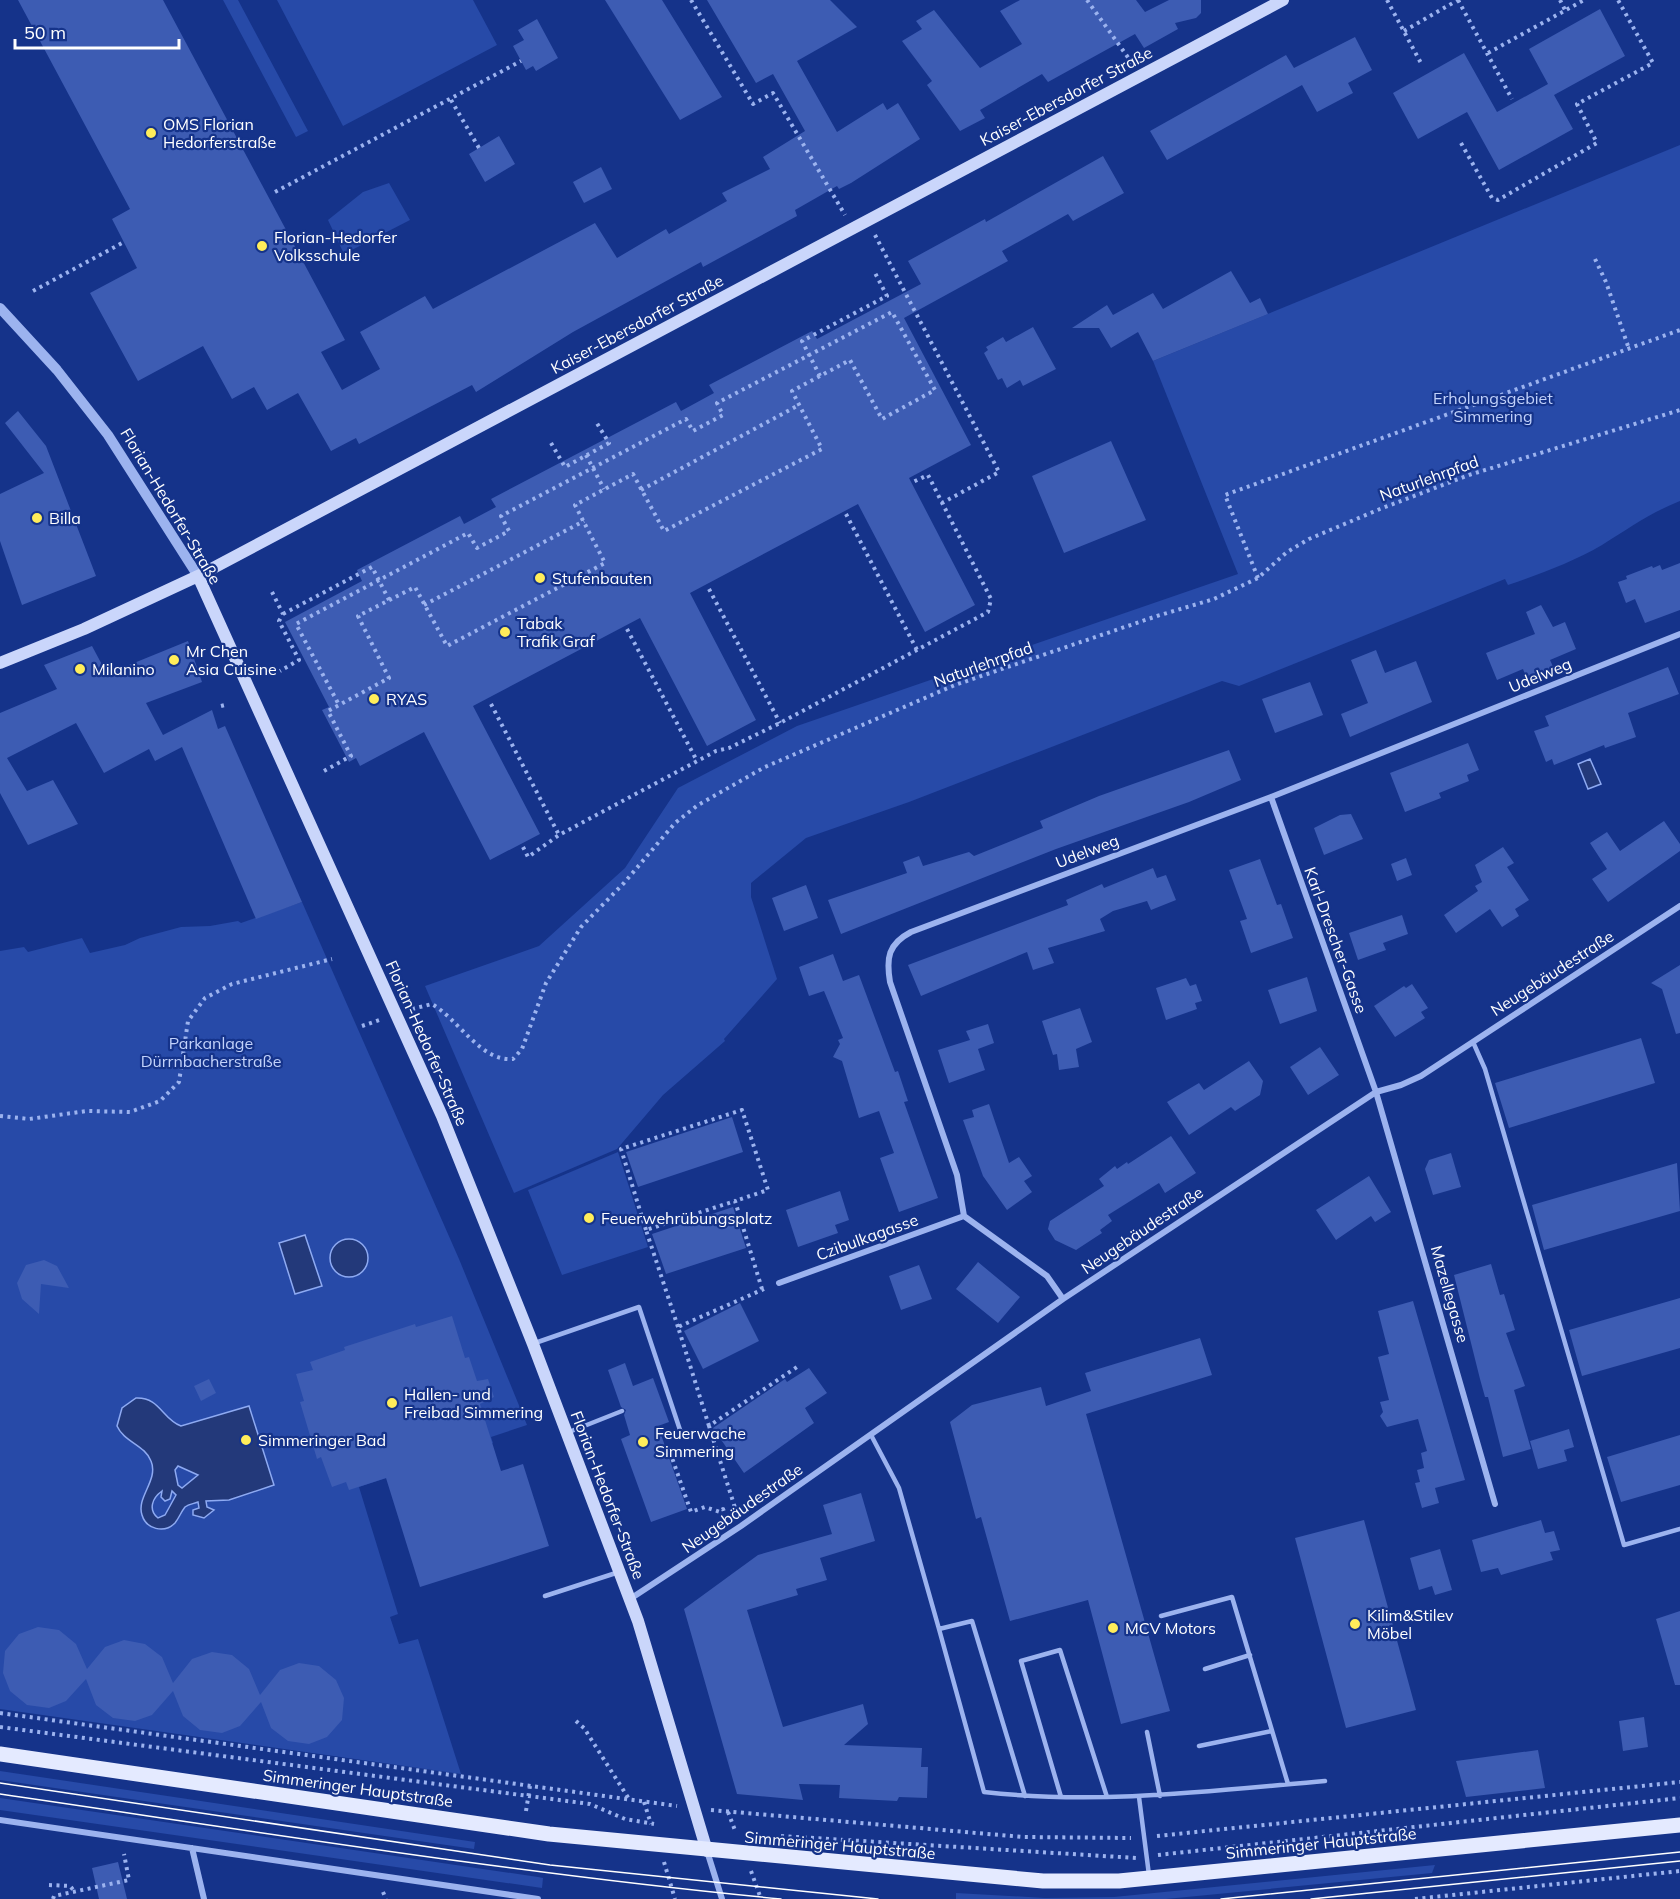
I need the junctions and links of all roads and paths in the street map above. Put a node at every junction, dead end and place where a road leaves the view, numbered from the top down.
1 (691, 0) edge
2 (1087, 0) edge
3 (1283, 0) edge
4 (1387, 0) edge
5 (1458, 0) edge
6 (1560, 0) edge
7 (1584, 0) edge
8 (1618, 0) edge
9 (1565, 10) junction
10 (1404, 31) junction
11 (1488, 53) junction
12 (521, 61) dead end
13 (1422, 65) dead end
14 (1140, 76) junction
15 (1512, 99) dead end
16 (451, 100) junction
17 (1461, 143) dead end
18 (479, 148) dead end
19 (275, 192) dead end
20 (867, 220) junction
21 (852, 228) junction
22 (124, 242) dead end
23 (1595, 260) dead end
24 (874, 271) dead end
25 (33, 291) dead end
26 (0, 308) edge
27 (1680, 330) edge
28 (1629, 349) junction
29 (809, 355) junction
30 (820, 376) junction
31 (799, 405) junction
32 (1680, 410) edge
33 (595, 420) dead end
34 (551, 443) dead end
35 (586, 455) junction
36 (593, 468) junction
37 (913, 482) dead end
38 (604, 489) junction
39 (641, 490) junction
40 (942, 502) junction
41 (846, 514) dead end
42 (584, 521) junction
43 (198, 576) junction
44 (1258, 578) junction
45 (379, 580) junction
46 (709, 589) dead end
47 (272, 592) dead end
48 (389, 600) junction
49 (424, 605) junction
50 (283, 614) junction
51 (627, 629) dead end
52 (1680, 634) edge
53 (917, 650) junction
54 (0, 663) edge
55 (280, 671) dead end
56 (491, 704) dead end
57 (339, 705) junction
58 (780, 723) junction
59 (697, 761) junction
60 (324, 771) dead end
61 (1271, 797) junction
62 (559, 835) junction
63 (523, 847) dead end
64 (1680, 906) edge
65 (332, 959) dead end
66 (426, 1005) dead end
67 (1473, 1042) junction
68 (1376, 1092) junction
69 (0, 1116) edge
70 (735, 1201) junction
71 (964, 1216) junction
72 (646, 1230) junction
73 (779, 1283) joint
74 (762, 1289) junction
75 (1064, 1299) junction
76 (678, 1327) junction
77 (533, 1344) junction
78 (797, 1367) dead end
79 (622, 1412) dead end
80 (709, 1426) junction
81 (567, 1433) junction
82 (681, 1433) dead end
83 (871, 1435) junction
84 (670, 1452) dead end
85 (1495, 1504) dead end
86 (741, 1526) junction
87 (1680, 1529) edge
88 (731, 1532) junction
89 (620, 1572) junction
90 (545, 1596) dead end
91 (630, 1599) junction
92 (1161, 1616) dead end
93 (939, 1629) junction
94 (1250, 1655) junction
95 (1206, 1669) dead end
96 (0, 1713) edge
97 (576, 1721) dead end
98 (0, 1727) edge
99 (1272, 1731) junction
100 (1147, 1732) dead end
101 (1199, 1746) dead end
102 (0, 1754) edge
103 (1325, 1781) dead end
104 (1680, 1782) edge
105 (1288, 1784) junction
106 (530, 1786) dead end
107 (529, 1796) junction
108 (1025, 1796) junction
109 (1160, 1796) junction
110 (1061, 1797) junction
111 (1107, 1797) junction
112 (1139, 1797) junction
113 (1680, 1798) edge
114 (629, 1800) junction
115 (695, 1809) junction
116 (526, 1811) dead end
117 (0, 1820) edge
118 (661, 1825) dead end
119 (1680, 1826) edge
120 (701, 1830) junction
121 (745, 1833) dead end
122 (780, 1836) dead end
123 (1146, 1837) junction
124 (192, 1848) junction
125 (706, 1851) junction
126 (123, 1854) dead end
127 (1148, 1857) junction
128 (1680, 1871) edge
129 (1149, 1878) junction
130 (49, 1885) dead end
131 (75, 1892) junction
132 (384, 1892) dead end
133 (53, 1899) edge
134 (204, 1899) edge
135 (386, 1899) edge
136 (538, 1899) edge
137 (722, 1899) edge
138 (1415, 1899) edge

1 - 21 path
2 - 14 path
3 - 14 main road, Kaiser-Ebersdorfer Straße
4 - 10 path
5 - 10 path
5 - 11 path
6 - 9 path
7 - 9 path
8 - 17 path
9 - 11 path
10 - 13 path
11 - 15 path
12 - 16 path
14 - 20 main road, Kaiser-Ebersdorfer Straße
16 - 18 path
16 - 19 path
20 - 21 main road, Kaiser-Ebersdorfer Straße
20 - 40 path
21 - 43 main road, Kaiser-Ebersdorfer Straße
22 - 25 path
23 - 28 path
24 - 29 path
26 - 43 street, Florian-Hedorfer-Straße
27 - 28 path
28 - 44 path
29 - 30 path
29 - 30 path
29 - 36 path
30 - 31 path
31 - 39 path
31 - 39 path
32 - 44 path, Naturlehrpfad
33 - 35 path
34 - 35 path
35 - 36 path
36 - 38 path
36 - 45 path
37 - 40 path
38 - 39 path
38 - 42 path
40 - 53 path
41 - 53 path
42 - 49 path
42 - 49 path
43 - 54 main road, Kaiser-Ebersdorfer Straße
43 - 77 main road, Florian-Hedorfer-Straße
44 - 66 path, Naturlehrpfad
45 - 48 path
45 - 50 path
45 - 57 path
46 - 58 path
47 - 50 path
48 - 49 path
48 - 57 path
50 - 55 path
51 - 59 path
52 - 61 street, Udelweg
53 - 58 path
56 - 62 path
57 - 60 path
58 - 59 path
59 - 62 path
61 - 68 street, Karl-Drescher-Gasse
61 - 71 street, Udelweg
62 - 63 path
64 - 67 street, Neugebäudestraße
65 - 69 path
67 - 68 street, Neugebäudestraße
67 - 87 lane
68 - 75 street, Neugebäudestraße
68 - 85 street, Mazellegasse
70 - 72 path
70 - 72 path
70 - 74 path
71 - 73 street, Czibulkagasse
71 - 75 street
72 - 76 path
73 - 74 path
74 - 76 path
75 - 83 street, Neugebäudestraße
76 - 80 path
77 - 81 main road, Florian-Hedorfer-Straße
77 - 82 lane
78 - 80 path
79 - 81 lane
80 - 86 path
81 - 89 main road, Florian-Hedorfer-Straße
83 - 86 street, Neugebäudestraße
83 - 93 lane
84 - 88 path
86 - 88 street, Neugebäudestraße
88 - 91 street, Neugebäudestraße
89 - 90 lane
89 - 91 main road, Florian-Hedorfer-Straße
91 - 115 main road, Florian-Hedorfer-Straße
92 - 94 lane
93 - 108 lane
93 - 108 lane
94 - 95 lane
94 - 99 lane
96 - 114 path
97 - 114 path
98 - 107 path
99 - 101 lane
99 - 105 lane
100 - 109 lane
102 - 125 main road, Simmeringer Hauptstraße
103 - 105 lane
104 - 123 path
105 - 109 lane
106 - 107 path
107 - 116 path
107 - 118 path
108 - 110 lane
109 - 112 lane
110 - 111 lane
110 - 111 lane
111 - 112 lane
112 - 123 lane
113 - 127 path
114 - 115 path
115 - 120 main road, Florian-Hedorfer-Straße
115 - 123 path
117 - 124 street
119 - 129 main road, Simmeringer Hauptstraße
120 - 121 path
120 - 125 main road, Florian-Hedorfer-Straße
122 - 127 path
123 - 127 lane
124 - 134 street
124 - 136 street
125 - 129 main road, Simmeringer Hauptstraße
125 - 137 street
126 - 131 path
127 - 129 lane
128 - 138 path
130 - 131 path
131 - 133 path
132 - 135 path

